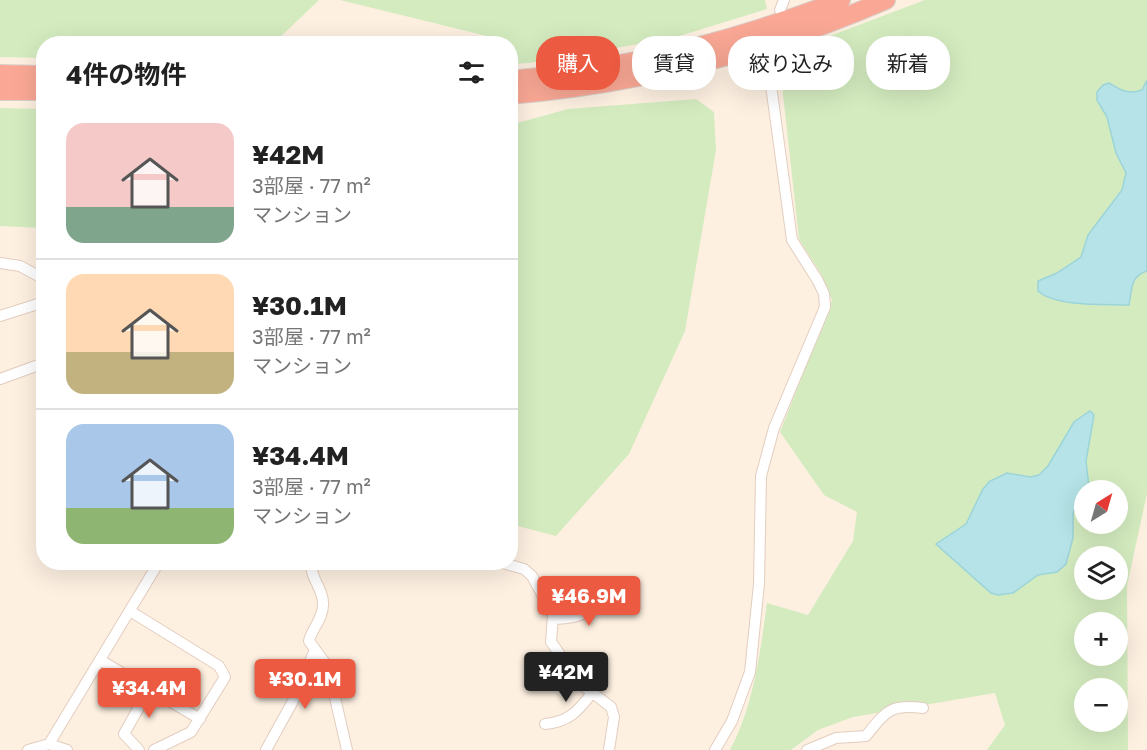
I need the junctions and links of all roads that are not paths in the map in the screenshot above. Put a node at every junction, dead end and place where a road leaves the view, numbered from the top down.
1 (841, 0) edge
2 (886, 0) edge
3 (0, 74) edge
4 (36, 75) edge
5 (518, 79) edge
6 (772, 90) tunnel mouth
7 (0, 91) edge
8 (36, 91) edge
9 (518, 94) edge
10 (0, 263) edge
11 (36, 275) edge
12 (36, 305) edge
13 (0, 316) edge
14 (36, 366) edge
15 (0, 379) edge
16 (518, 567) edge
17 (154, 570) edge
18 (310, 570) edge
19 (608, 594) dead end
20 (130, 611) junction
21 (553, 619) junction
22 (315, 652) junction
23 (100, 660) junction
24 (150, 690) junction
25 (592, 693) junction
26 (923, 708) dead end
27 (200, 719) junction
28 (545, 724) dead end
29 (49, 744) junction
30 (28, 750) edge
31 (67, 750) edge
32 (139, 750) edge
33 (154, 750) edge
34 (266, 750) edge
35 (347, 750) edge
36 (609, 750) edge
37 (715, 750) edge
38 (807, 750) edge

1 - 5 highway
2 - 9 highway
3 - 4 highway
6 - 37 street
7 - 8 highway
10 - 11 street
12 - 13 street
14 - 15 street
16 - 21 street
17 - 20 street
18 - 22 street
19 - 21 street
20 - 23 street
20 - 27 street
21 - 25 street
22 - 34 street
22 - 35 street
23 - 24 street
23 - 29 street
24 - 27 street
24 - 32 street
25 - 28 street
25 - 36 street
26 - 38 street
27 - 33 street
29 - 30 street
29 - 31 street

